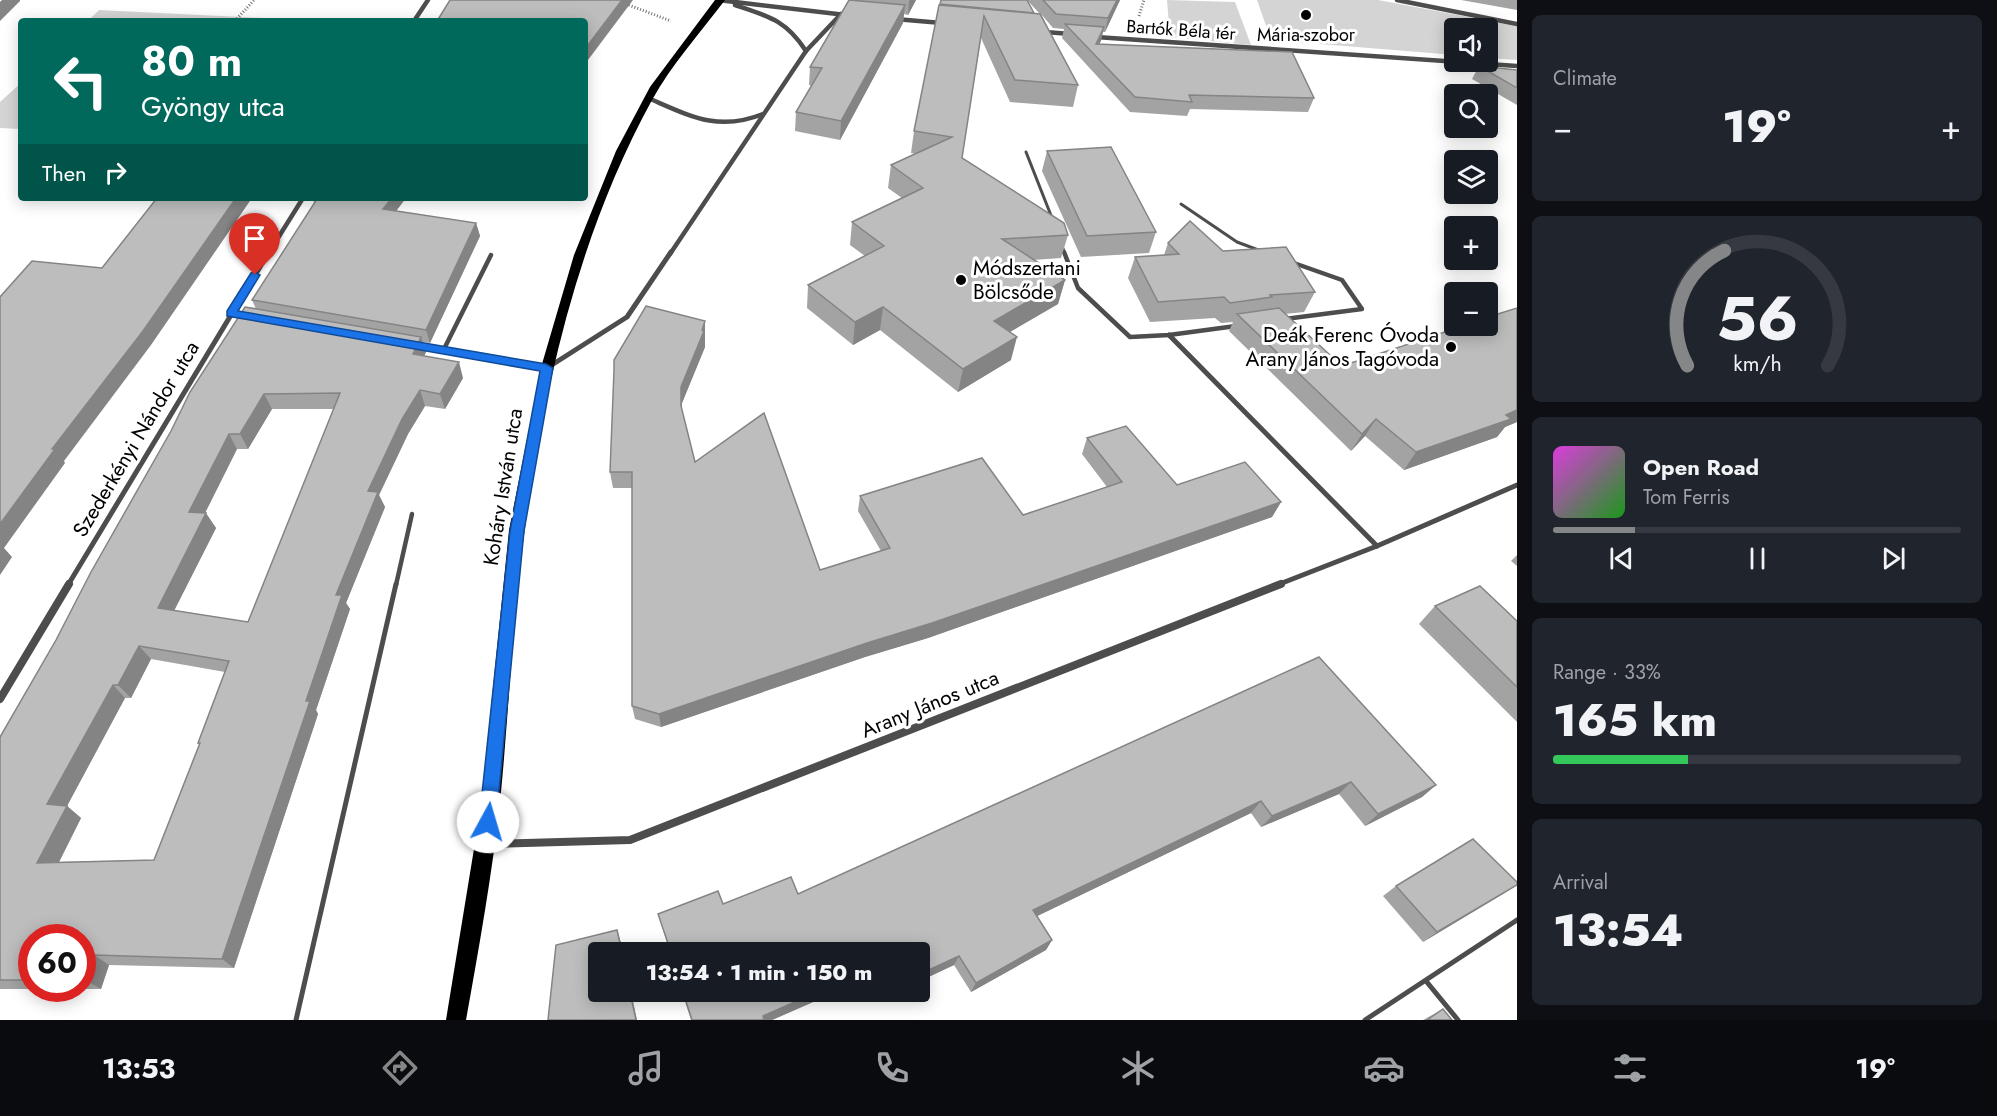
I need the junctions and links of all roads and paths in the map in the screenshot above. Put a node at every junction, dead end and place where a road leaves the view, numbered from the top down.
1 (254, 0) edge
2 (428, 0) edge
3 (719, 0) edge
4 (1397, 0) edge
5 (841, 14) junction
6 (853, 15) edge
7 (238, 18) edge
8 (416, 18) edge
9 (887, 18) edge
10 (945, 23) edge
11 (1517, 24) edge
12 (1036, 32) edge
13 (1080, 35) edge
14 (1090, 36) edge
15 (806, 51) junction
16 (1517, 66) edge
17 (648, 98) junction
18 (763, 114) junction
19 (1026, 152) dead end
20 (301, 201) edge
21 (1181, 204) dead end
22 (1054, 225) edge
23 (1058, 236) edge
24 (1268, 253) edge
25 (490, 255) dead end
26 (1289, 261) edge
27 (231, 314) junction
28 (253, 317) edge
29 (1282, 320) edge
30 (1237, 326) edge
31 (1169, 335) junction
32 (410, 344) edge
33 (444, 350) junction
34 (546, 368) junction
35 (1517, 485) edge
36 (412, 514) dead end
37 (1377, 546) junction
38 (0, 699) edge
39 (485, 844) junction
40 (1517, 920) edge
41 (1425, 981) junction
42 (296, 1020) edge
43 (456, 1020) edge
44 (1365, 1020) edge
45 (1458, 1020) edge

1 - 7 path
2 - 8 street
3 - 5 street
3 - 15 street
3 - 17 main road, Koháry István utca
4 - 11 street
5 - 6 street
5 - 15 street
9 - 10 street
12 - 13 street
14 - 16 street, Bartók Béla tér
15 - 18 street
17 - 18 street
17 - 34 main road, Koháry István utca
18 - 34 street
19 - 22 lane
20 - 27 street, Szederkényi Nándor utca
21 - 24 lane
23 - 31 lane
25 - 33 lane
26 - 29 lane
27 - 28 street
27 - 38 street, Szederkényi Nándor utca
30 - 31 lane
31 - 37 street
32 - 33 street
33 - 34 street
34 - 39 main road, Koháry István utca
35 - 37 street, Arany János utca
36 - 42 lane
37 - 39 street, Arany János utca
39 - 43 main road, Koháry István utca
40 - 41 lane
41 - 44 lane
41 - 45 lane

